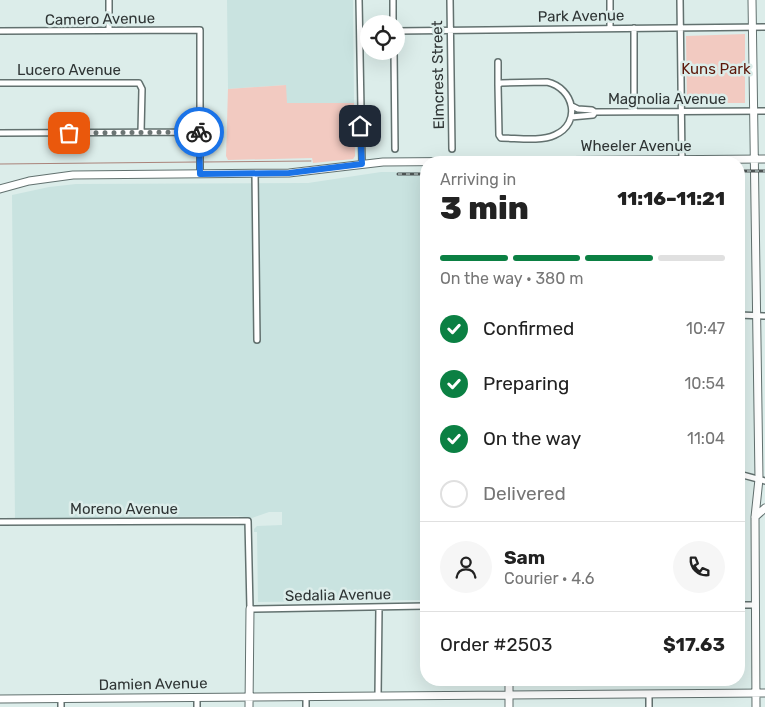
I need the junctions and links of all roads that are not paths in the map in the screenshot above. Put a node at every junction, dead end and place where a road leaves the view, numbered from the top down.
1 (109, 0) edge
2 (359, 0) edge
3 (393, 0) edge
4 (450, 0) edge
5 (610, 0) edge
6 (680, 0) edge
7 (752, 0) edge
8 (393, 15) edge
9 (753, 27) junction
10 (765, 27) edge
11 (610, 28) junction
12 (634, 28) junction
13 (681, 28) junction
14 (109, 30) junction
15 (450, 30) junction
16 (0, 31) edge
17 (405, 31) edge
18 (360, 32) edge
19 (360, 60) edge
20 (394, 60) edge
21 (498, 62) dead end
22 (0, 83) edge
23 (498, 85) junction
24 (572, 106) junction
25 (754, 111) junction
26 (765, 111) edge
27 (595, 112) junction
28 (634, 112) junction
29 (682, 112) junction
30 (571, 117) junction
31 (141, 132) junction
32 (199, 132) junction
33 (0, 133) edge
34 (452, 149) dead end
35 (394, 150) dead end
36 (682, 156) edge
37 (745, 160) edge
38 (754, 160) junction
39 (765, 160) edge
40 (420, 163) edge
41 (362, 164) junction
42 (255, 173) junction
43 (200, 174) junction
44 (0, 189) edge
45 (745, 315) edge
46 (757, 315) junction
47 (765, 316) edge
48 (257, 340) dead end
49 (745, 476) edge
50 (762, 480) edge
51 (765, 508) edge
52 (755, 517) junction
53 (0, 522) edge
54 (745, 605) edge
55 (754, 605) junction
56 (420, 606) edge
57 (379, 608) junction
58 (250, 609) junction
59 (509, 686) edge
60 (755, 693) junction
61 (765, 693) edge
62 (649, 694) junction
63 (509, 695) junction
64 (378, 696) junction
65 (249, 697) junction
66 (306, 697) junction
67 (197, 698) junction
68 (0, 699) edge
69 (61, 699) junction
70 (61, 707) edge
71 (197, 707) edge
72 (249, 707) edge
73 (306, 707) edge
74 (509, 707) edge
75 (649, 707) edge
76 (756, 707) edge

1 - 14 street
2 - 18 street
3 - 8 street
4 - 15 street, Elmcrest Street
5 - 11 street
6 - 13 street
7 - 9 main road
9 - 10 street, Park Avenue
9 - 13 street, Park Avenue
9 - 25 main road
11 - 12 street, Park Avenue
11 - 15 street, Park Avenue
12 - 13 street, Park Avenue
12 - 28 street
13 - 29 street
14 - 16 street, Camero Avenue
14 - 32 street, Camero Avenue
15 - 17 street, Park Avenue
15 - 34 street, Elmcrest Street
19 - 41 street
20 - 35 street
21 - 23 street
22 - 31 street, Lucero Avenue
23 - 24 street
23 - 30 street
24 - 27 street, Magnolia Avenue
24 - 30 street
25 - 26 street, Magnolia Avenue
25 - 29 street, Magnolia Avenue
25 - 38 main road
27 - 28 street, Magnolia Avenue
27 - 30 street
28 - 29 street, Magnolia Avenue
29 - 36 street
31 - 32 street
31 - 33 street
32 - 43 street
37 - 38 main road, Wheeler Avenue
38 - 39 main road, Wheeler Avenue
38 - 46 main road
40 - 41 main road, Wheeler Avenue
41 - 42 main road, Wheeler Avenue
42 - 43 main road, Wheeler Avenue
42 - 48 street
43 - 44 main road, Wheeler Avenue
45 - 46 street
46 - 47 street
46 - 50 main road
49 - 50 street
50 - 52 main road
51 - 52 main road
52 - 55 main road
53 - 58 street, Moreno Avenue
54 - 55 street
55 - 60 main road
56 - 57 street, Sedalia Avenue
57 - 58 street, Sedalia Avenue
57 - 64 street
58 - 65 main road
59 - 63 main road
60 - 61 main road, Damien Avenue
60 - 62 main road, Damien Avenue
60 - 76 main road
62 - 63 main road, Damien Avenue
62 - 75 street
63 - 64 main road, Damien Avenue
63 - 74 main road
64 - 66 main road, Damien Avenue
65 - 66 main road, Damien Avenue
65 - 67 main road, Damien Avenue
65 - 72 main road
66 - 73 street
67 - 69 main road, Damien Avenue
67 - 71 street
68 - 69 main road, Damien Avenue
69 - 70 street

